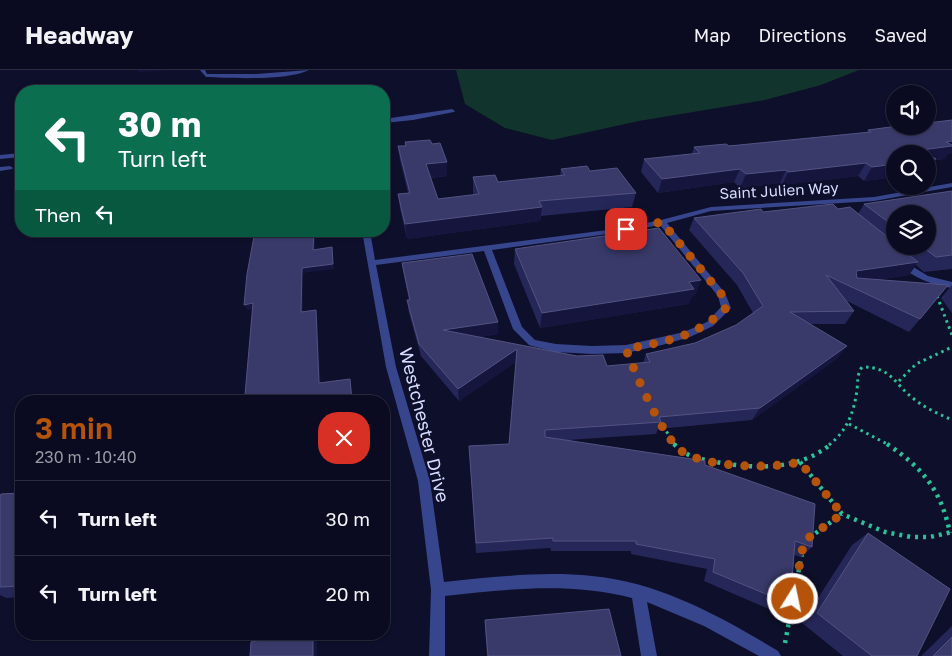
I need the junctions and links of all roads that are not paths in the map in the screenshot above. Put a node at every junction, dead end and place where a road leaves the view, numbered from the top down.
1 (202, 70) edge
2 (307, 70) edge
3 (452, 110) dead end
4 (390, 120) edge
5 (15, 155) edge
6 (0, 157) edge
7 (10, 168) dead end
8 (0, 169) edge
9 (952, 186) edge
10 (830, 202) junction
11 (837, 210) edge
12 (662, 222) junction
13 (367, 237) edge
14 (487, 248) junction
15 (894, 257) edge
16 (371, 263) junction
17 (952, 285) edge
18 (438, 590) junction
19 (638, 592) junction
20 (437, 656) edge
21 (649, 656) edge
22 (773, 656) edge

1 - 2 street
3 - 4 street
5 - 6 street
7 - 8 street
9 - 10 street, Saint Julien Way
10 - 11 street
10 - 12 street, Saint Julien Way
12 - 14 street, Saint Julien Way
12 - 14 street
13 - 16 street, Westchester Drive
14 - 16 street, Saint Julien Way
15 - 17 street
16 - 18 street, Westchester Drive
18 - 19 street
18 - 20 street, Westchester Drive
19 - 21 street
19 - 22 street

